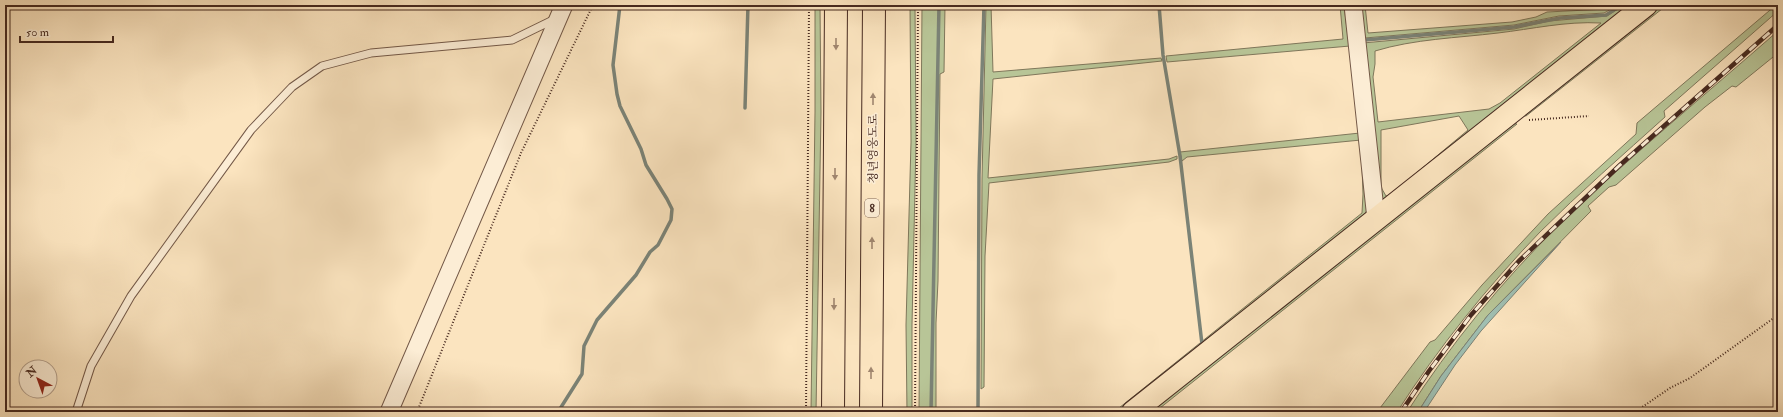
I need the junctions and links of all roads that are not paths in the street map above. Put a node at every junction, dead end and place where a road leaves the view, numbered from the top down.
1 (836, 5) edge
2 (1353, 5) edge
3 (1646, 5) edge
4 (873, 6) edge
5 (562, 11) edge
6 (1376, 219) junction
7 (76, 412) edge
8 (389, 412) edge
9 (833, 412) edge
10 (871, 412) edge
11 (1133, 412) edge

1 -> 9 main road
2 - 6 street
3 - 6 main road
10 -> 4 main road, 청년영웅도로 / 8
5 - 7 lane
5 - 8 street
6 - 11 main road

